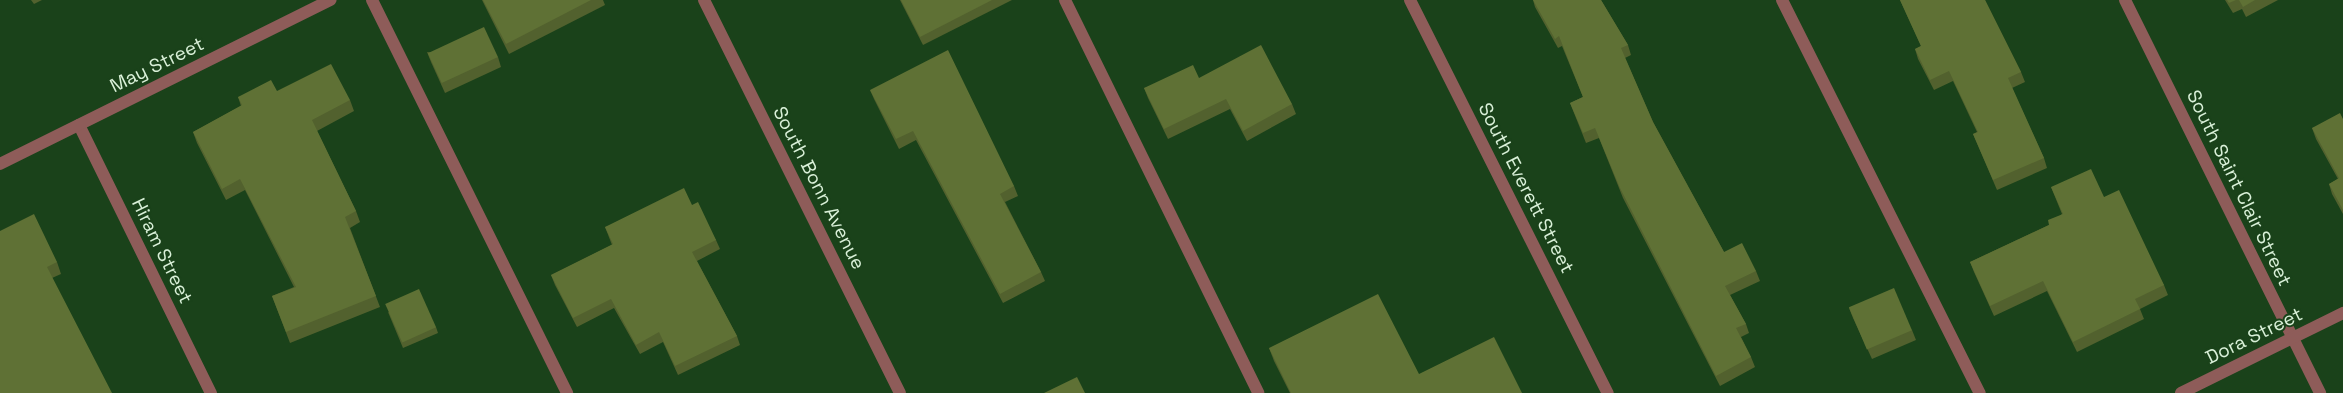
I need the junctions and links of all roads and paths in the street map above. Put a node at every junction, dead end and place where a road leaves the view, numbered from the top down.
1 (330, 0) edge
2 (372, 0) edge
3 (704, 0) edge
4 (1065, 0) edge
5 (1410, 0) edge
6 (1782, 0) edge
7 (2125, 0) edge
8 (79, 125) junction
9 (0, 164) edge
10 (2343, 313) edge
11 (2293, 338) junction
12 (211, 393) edge
13 (567, 393) edge
14 (900, 393) edge
15 (1258, 393) edge
16 (1608, 393) edge
17 (1980, 393) edge
18 (2181, 393) edge
19 (2320, 393) edge

1 - 8 street, May Street
2 - 13 street
3 - 14 street, South Bonn Avenue
4 - 15 street
5 - 16 street, South Everett Street
6 - 17 street
7 - 11 street, South Saint Clair Street
8 - 9 street, May Street
8 - 12 street, Hiram Street
10 - 11 street, Dora Street
11 - 18 street, Dora Street
11 - 19 street, South Saint Clair Street

